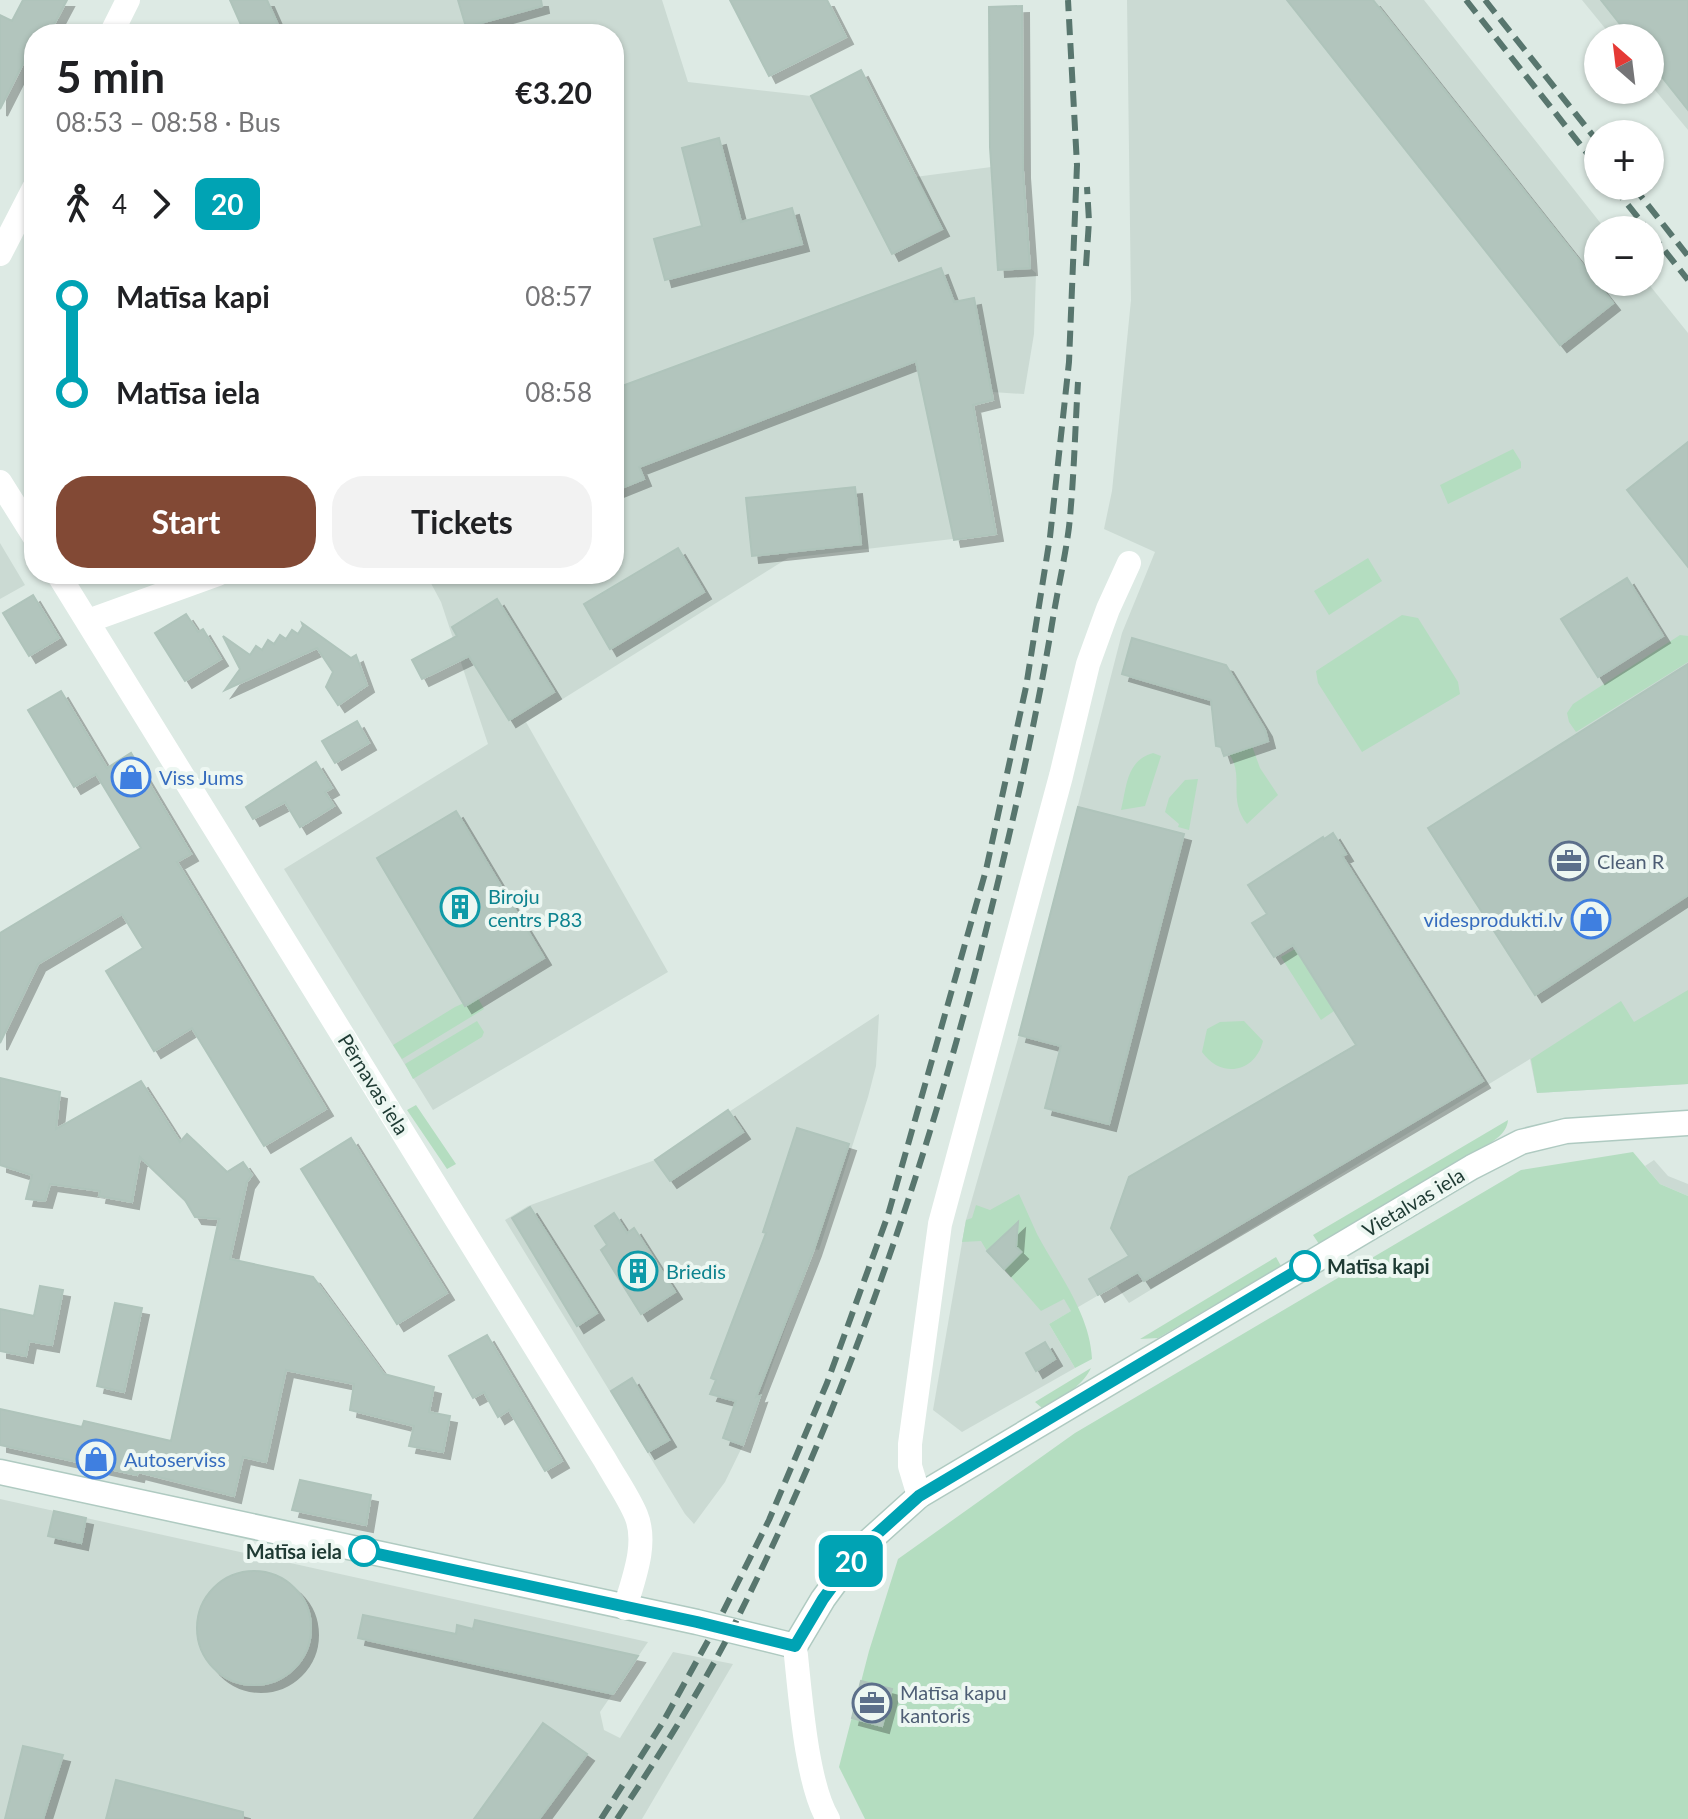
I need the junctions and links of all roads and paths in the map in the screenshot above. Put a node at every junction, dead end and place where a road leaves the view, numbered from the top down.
1 (128, 0) edge
2 (116, 24) edge
3 (24, 207) edge
4 (0, 254) edge
5 (0, 482) edge
6 (24, 520) edge
7 (1129, 563) dead end
8 (64, 584) edge
9 (190, 584) edge
10 (88, 621) junction
11 (1688, 1123) edge
12 (0, 1472) edge
13 (919, 1496) junction
14 (625, 1608) junction
15 (795, 1646) junction
16 (828, 1819) edge

1 - 2 street
3 - 4 street
5 - 6 street
7 - 13 street
8 - 10 street, Pērnavas iela
9 - 10 street
10 - 14 street, Pērnavas iela
11 - 13 street, Vietalvas iela
12 - 14 street
13 - 15 street, Vietalvas iela
14 - 15 street
15 - 16 street

